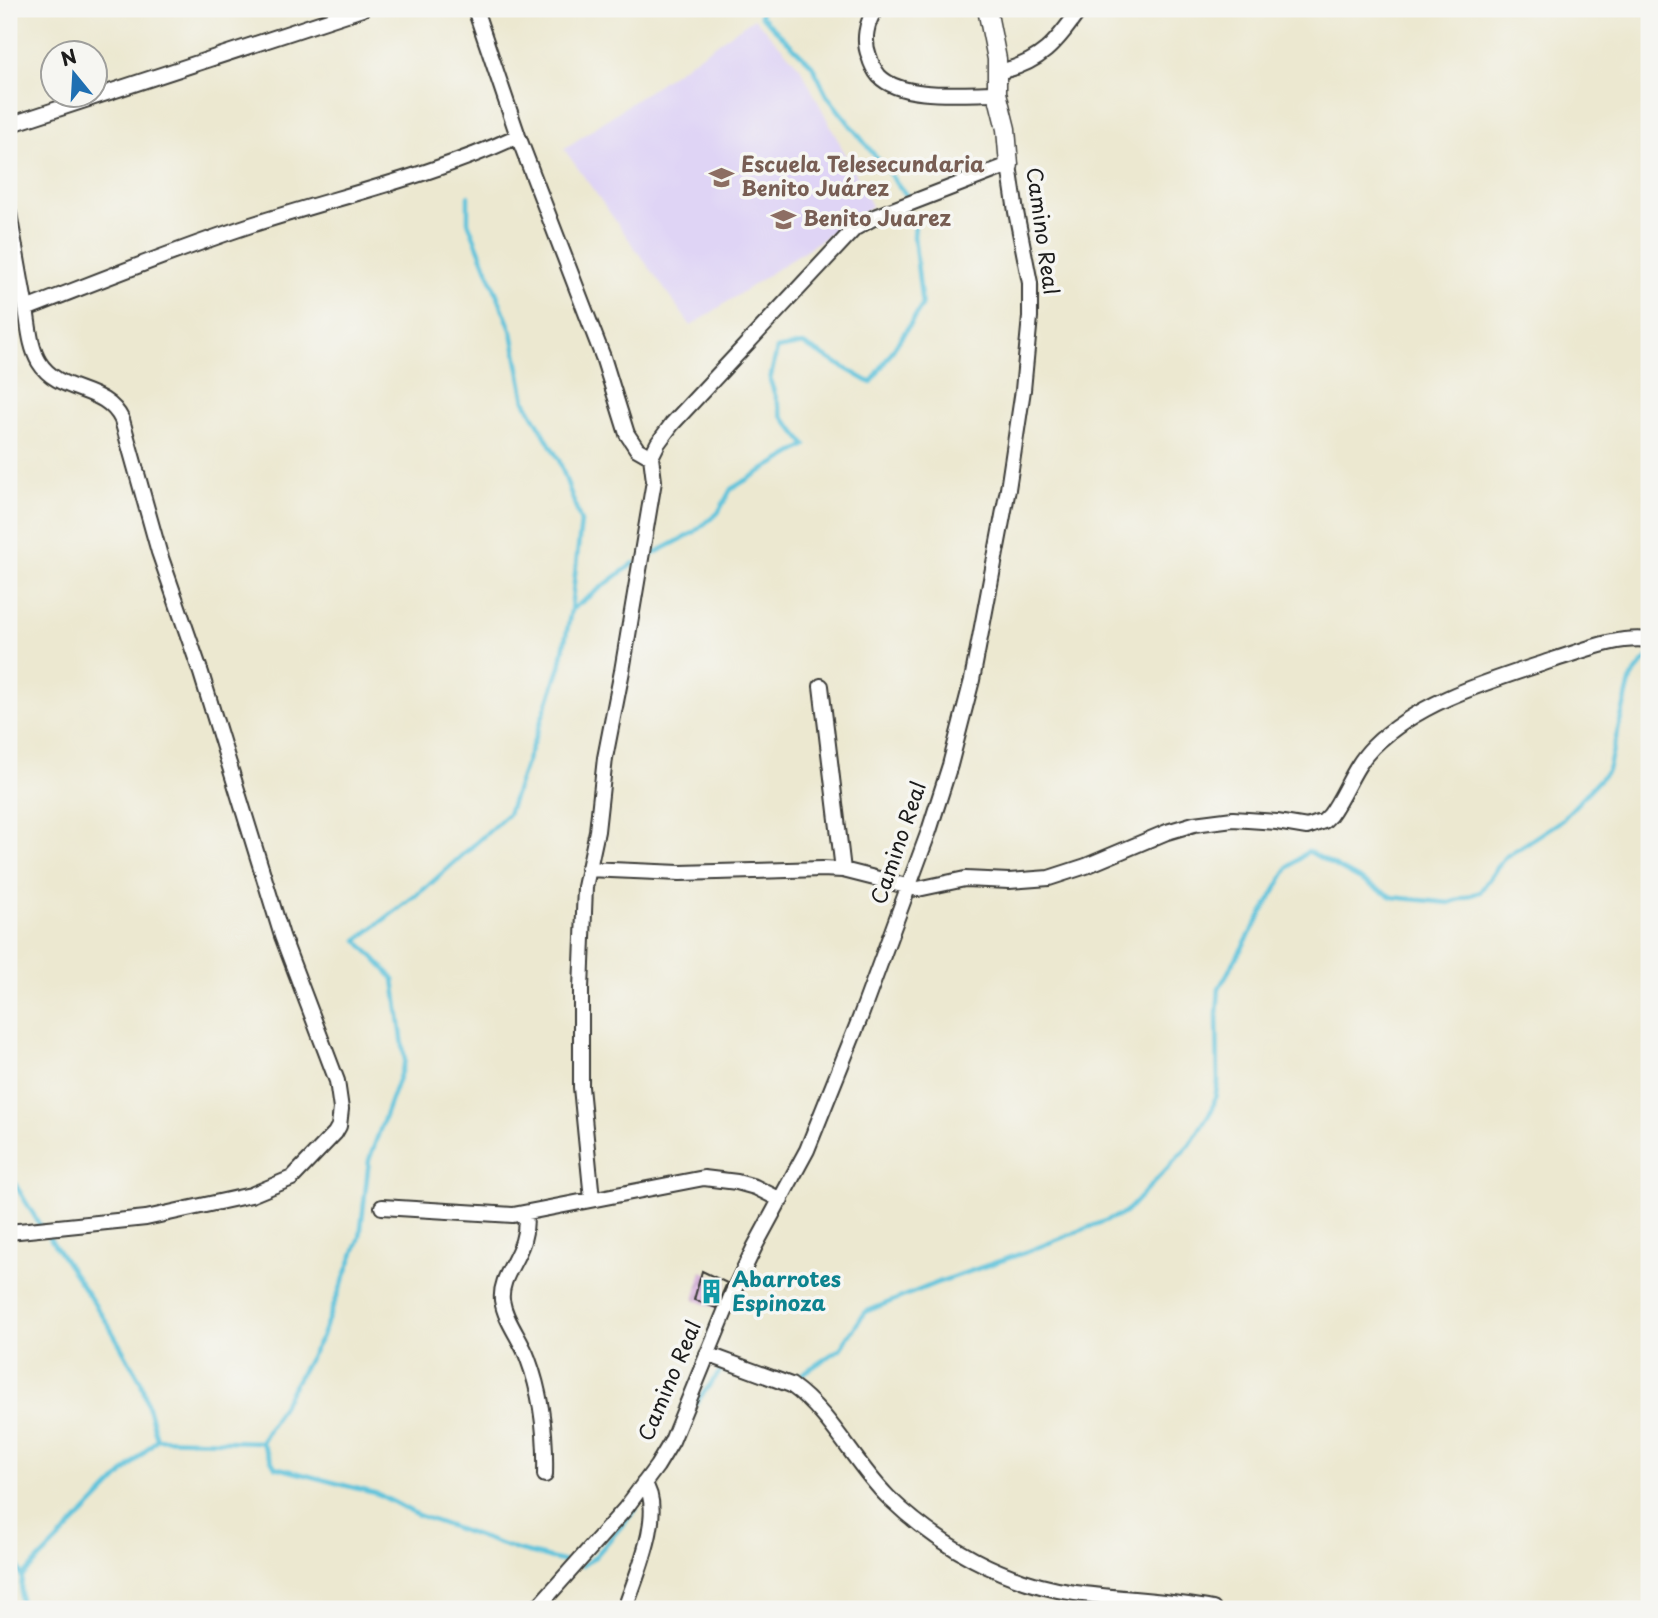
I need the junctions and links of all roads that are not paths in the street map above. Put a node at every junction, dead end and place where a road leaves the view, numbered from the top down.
1 (362, 9) edge
2 (475, 9) edge
3 (876, 9) edge
4 (987, 9) edge
5 (1080, 9) edge
6 (998, 72) junction
7 (997, 93) junction
8 (9, 125) edge
9 (518, 136) junction
10 (1009, 165) junction
11 (9, 213) edge
12 (26, 309) junction
13 (651, 457) junction
14 (1649, 640) edge
15 (821, 686) dead end
16 (588, 869) junction
17 (843, 870) junction
18 (909, 887) junction
19 (592, 1199) junction
20 (781, 1200) junction
21 (382, 1207) dead end
22 (525, 1213) junction
23 (9, 1232) edge
24 (707, 1354) junction
25 (545, 1475) dead end
26 (644, 1483) junction
27 (536, 1609) edge
28 (625, 1609) edge
29 (1213, 1609) edge

1 - 8 street
2 - 9 street
3 - 7 street
4 - 6 street, Camino Real
5 - 6 street
6 - 7 street, Camino Real
7 - 10 street, Camino Real
9 - 12 street
9 - 13 street
10 - 13 street
10 - 18 street, Camino Real
11 - 12 street
12 - 23 street
13 - 16 street
14 - 18 street
15 - 17 street
16 - 17 street
16 - 19 street
17 - 18 street
18 - 20 street, Camino Real
19 - 20 street
19 - 22 street
20 - 24 street, Camino Real
21 - 22 street
22 - 25 street
24 - 26 street, Camino Real
24 - 29 street
26 - 27 street, Camino Real
26 - 28 street

